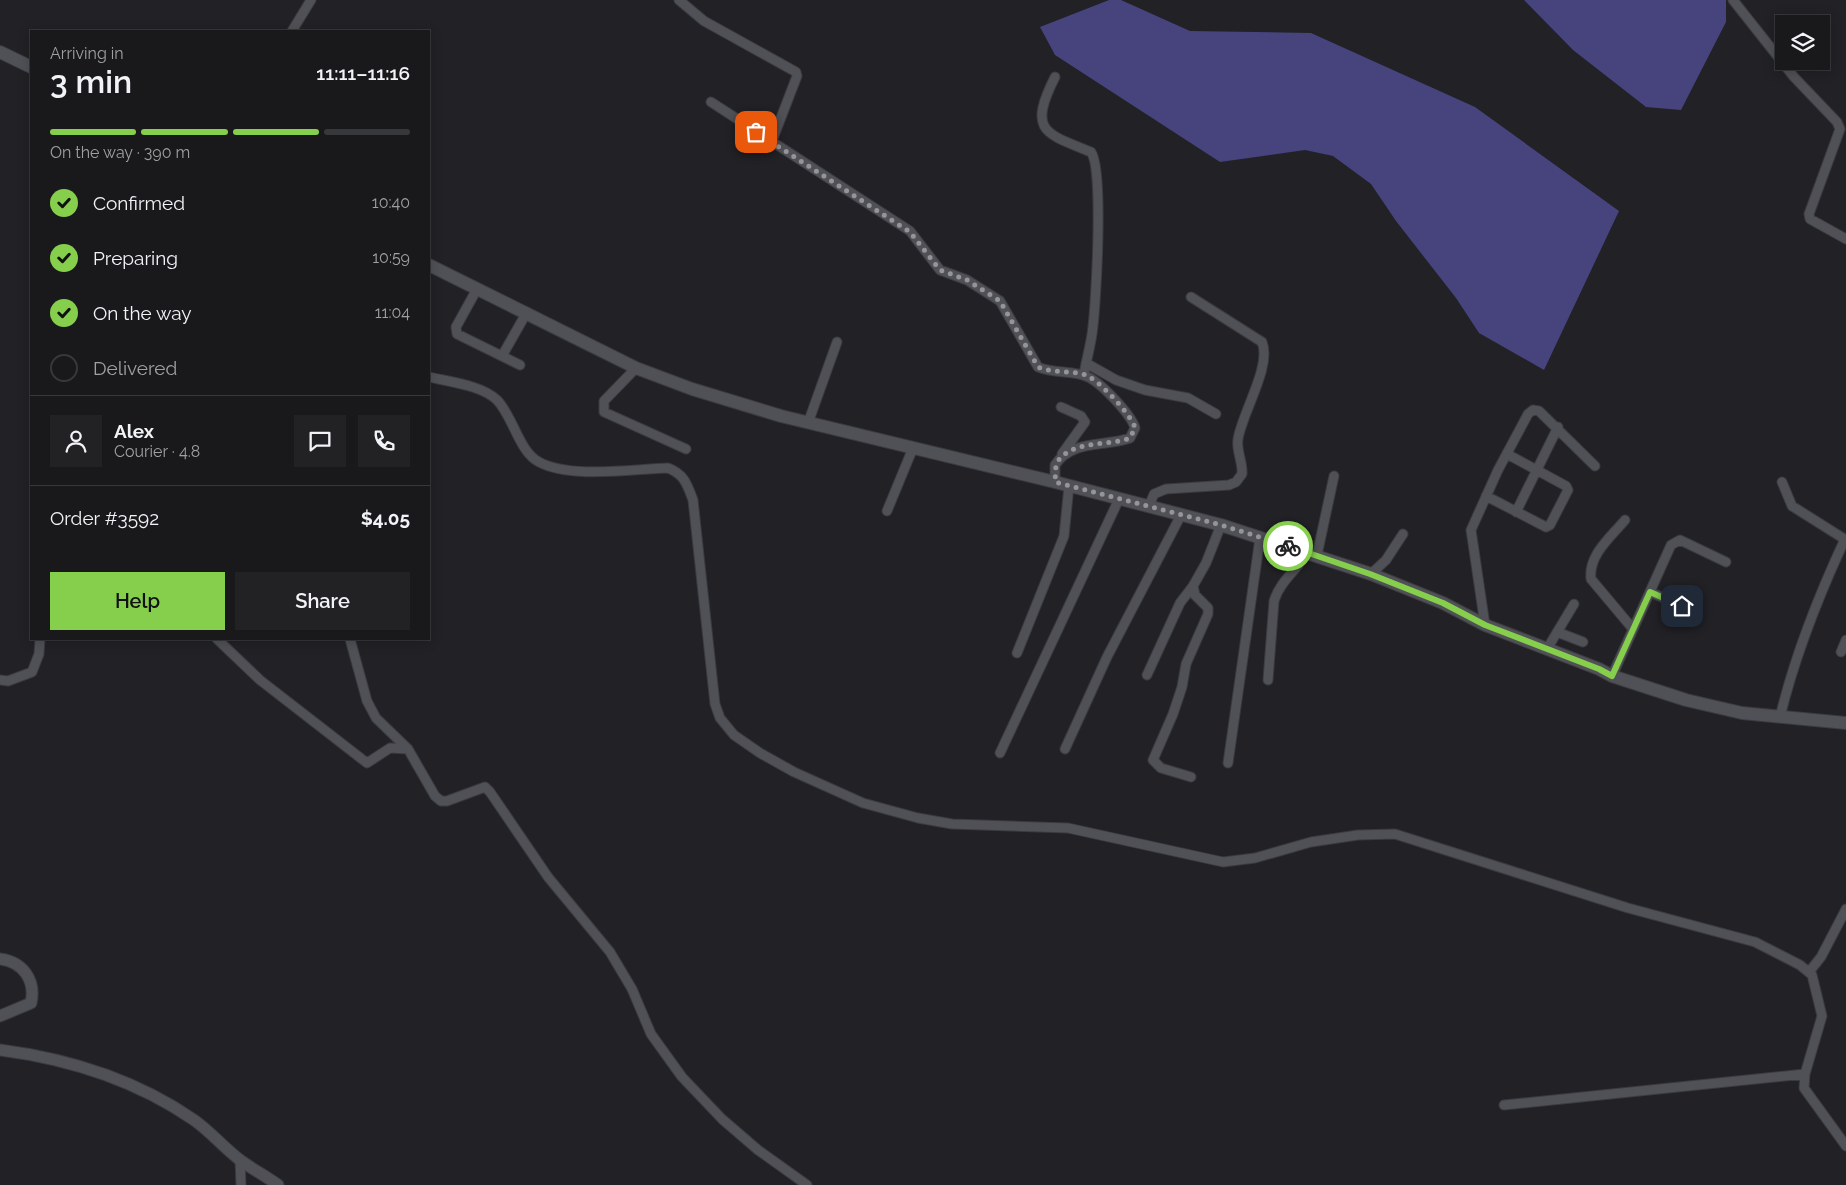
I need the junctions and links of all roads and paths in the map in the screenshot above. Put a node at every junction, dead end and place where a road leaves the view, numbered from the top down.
1 (311, 0) edge
2 (679, 0) edge
3 (1733, 0) edge
4 (293, 30) edge
5 (0, 52) edge
6 (30, 67) edge
7 (1055, 77) dead end
8 (711, 102) dead end
9 (772, 142) junction
10 (1846, 239) edge
11 (430, 266) edge
12 (477, 289) junction
13 (1192, 297) dead end
14 (527, 312) junction
15 (837, 342) dead end
16 (502, 356) junction
17 (1086, 363) junction
18 (520, 365) dead end
19 (636, 368) junction
20 (1084, 375) junction
21 (430, 377) edge
22 (1061, 407) dead end
23 (1216, 414) dead end
24 (808, 423) junction
25 (1558, 427) junction
26 (913, 448) junction
27 (686, 449) dead end
28 (1507, 454) junction
29 (1059, 458) junction
30 (1596, 466) dead end
31 (1537, 470) junction
32 (1334, 476) dead end
33 (1055, 482) junction
34 (1782, 482) dead end
35 (1069, 486) junction
36 (1486, 496) junction
37 (1119, 498) junction
38 (1149, 506) junction
39 (887, 511) dead end
40 (1516, 512) junction
41 (1182, 515) junction
42 (1625, 520) dead end
43 (1221, 525) junction
44 (1403, 534) dead end
45 (1260, 538) junction
46 (1845, 540) edge
47 (1312, 554) junction
48 (1726, 562) dead end
49 (1370, 574) junction
50 (1193, 586) junction
51 (1650, 592) junction
52 (1574, 604) dead end
53 (1682, 606) dead end
54 (1485, 625) junction
55 (1633, 629) junction
56 (1557, 632) junction
57 (40, 640) edge
58 (218, 640) edge
59 (350, 640) edge
60 (1846, 640) edge
61 (1583, 642) dead end
62 (1547, 649) junction
63 (1840, 652) dead end
64 (1017, 653) dead end
65 (1147, 675) dead end
66 (1612, 676) junction
67 (0, 680) edge
68 (1268, 680) dead end
69 (1780, 717) junction
70 (1846, 722) edge
71 (408, 749) junction
72 (1065, 749) dead end
73 (1000, 752) dead end
74 (1228, 763) dead end
75 (1191, 777) dead end
76 (1846, 909) edge
77 (0, 959) edge
78 (1810, 972) junction
79 (0, 1016) edge
80 (0, 1050) edge
81 (1805, 1074) junction
82 (1504, 1104) dead end
83 (1845, 1143) edge
84 (240, 1160) junction
85 (241, 1185) edge
86 (278, 1185) edge
87 (807, 1185) edge

1 - 4 street
2 - 9 street
3 - 10 street
5 - 6 main road
7 - 17 street
8 - 9 street
9 - 20 street
11 - 12 main road
12 - 14 main road
12 - 16 street
13 - 38 street
14 - 16 street
14 - 19 main road
15 - 24 street
16 - 18 street
17 - 20 street
17 - 23 street
19 - 24 main road
19 - 27 street
20 - 29 street
21 - 78 street
22 - 29 street
24 - 26 main road
25 - 28 street
25 - 30 street
25 - 31 street
26 - 33 main road
26 - 39 street
28 - 31 street
28 - 36 street
29 - 33 street
31 - 40 street
31 - 40 street
32 - 47 street
33 - 35 main road
34 - 46 street
35 - 37 main road
35 - 64 street
36 - 40 street
36 - 54 street
37 - 38 main road
37 - 73 street
38 - 41 main road
41 - 43 main road
41 - 72 street
42 - 55 street
43 - 45 main road
43 - 50 street
44 - 49 street
45 - 47 main road
45 - 74 street
46 - 69 street
47 - 49 main road
47 - 68 street
48 - 51 street
49 - 54 main road
50 - 65 street
50 - 75 street
51 - 53 street
51 - 55 street
52 - 56 street
54 - 62 main road
55 - 66 street
56 - 61 street
56 - 62 street
57 - 67 street
58 - 71 street
59 - 71 street
60 - 63 street
62 - 66 main road
66 - 69 main road
69 - 70 main road
71 - 87 street
76 - 78 street
77 - 79 street
78 - 81 street
80 - 84 street
81 - 82 street
81 - 83 street
84 - 85 street
84 - 86 street

